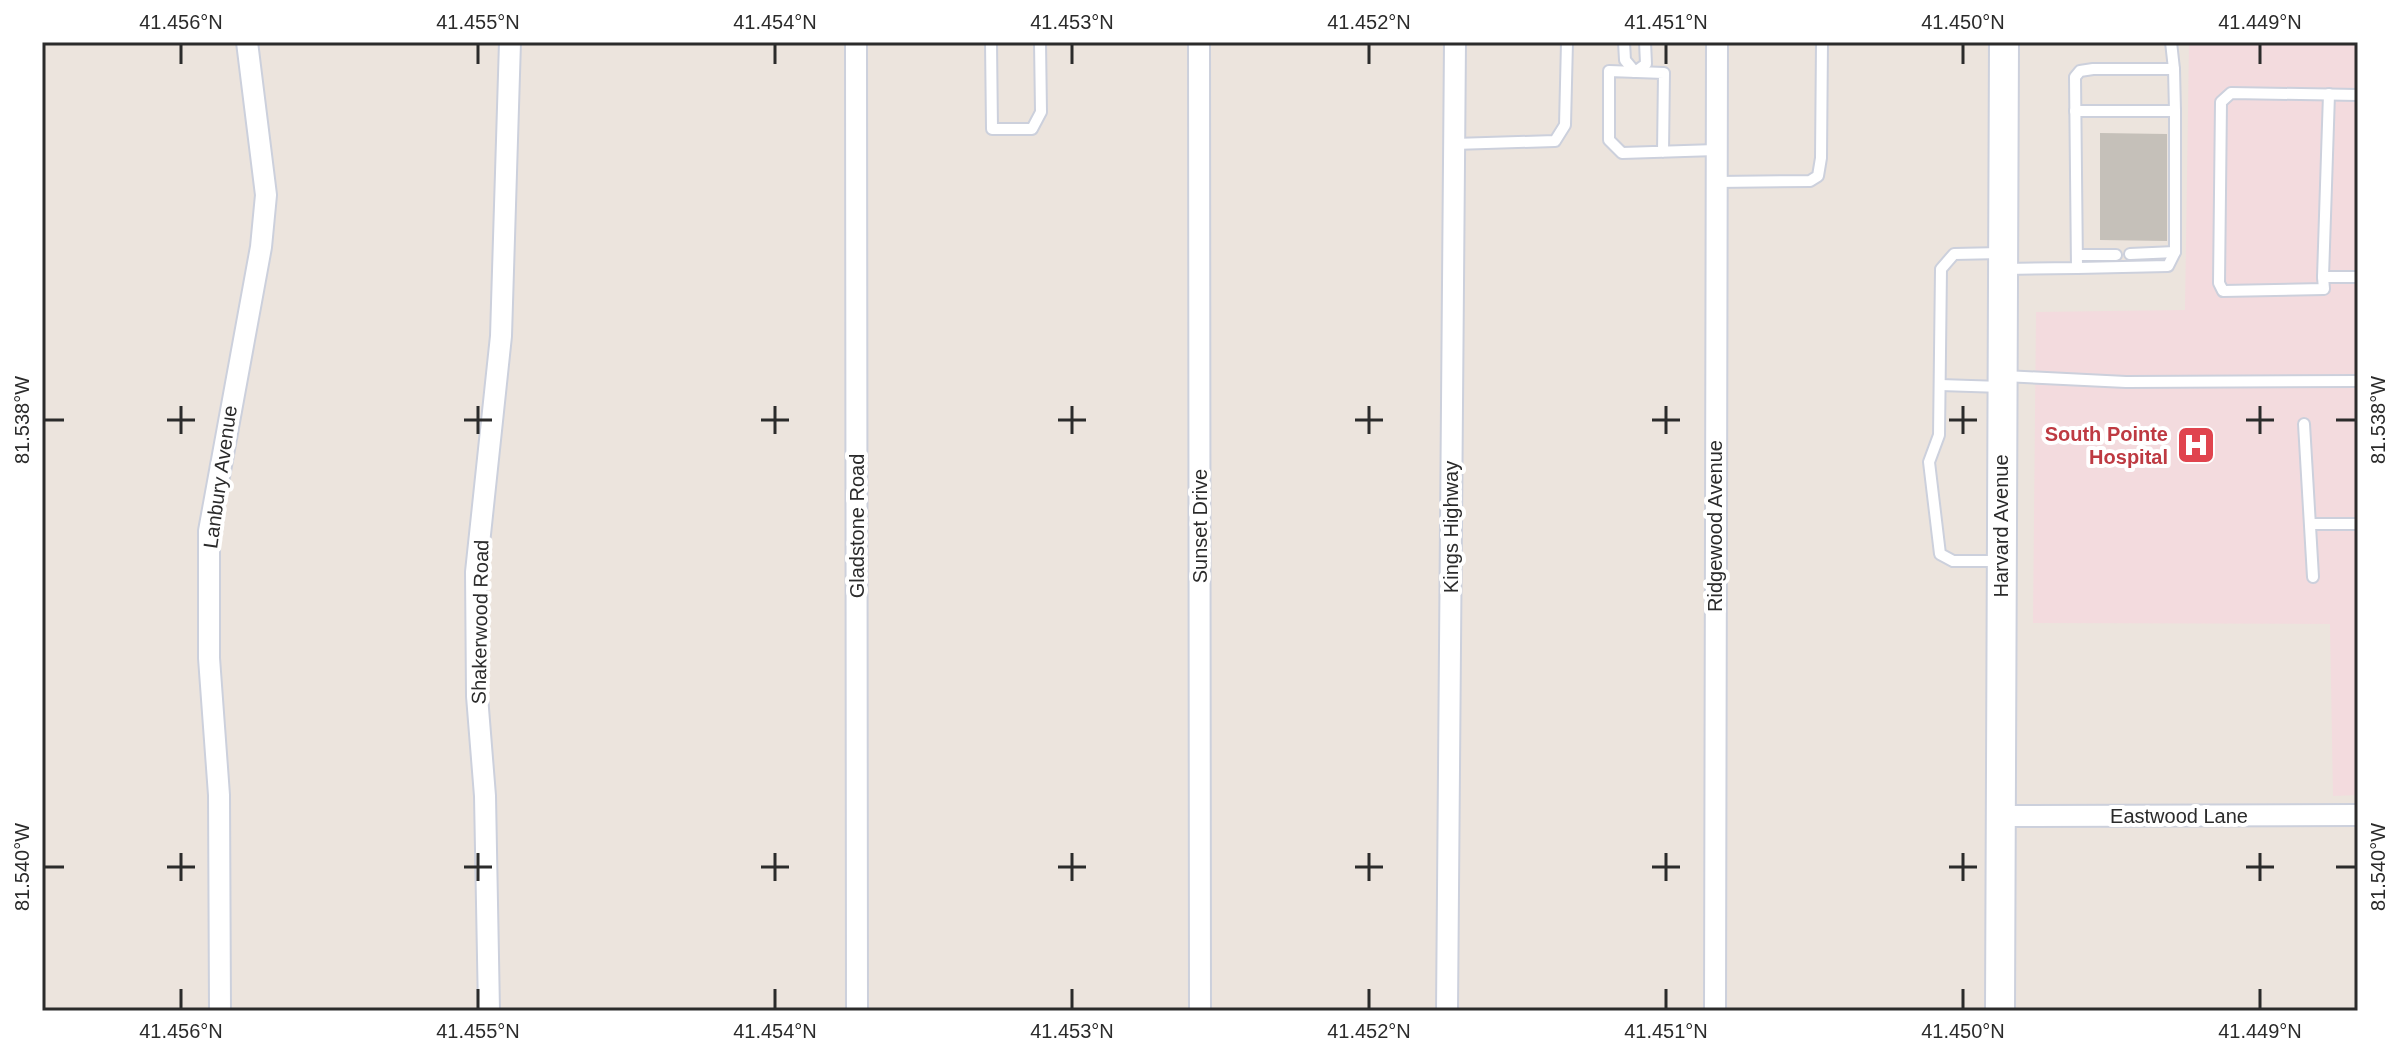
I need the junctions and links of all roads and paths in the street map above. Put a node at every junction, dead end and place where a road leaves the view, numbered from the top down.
1 (247, 42) edge
2 (510, 42) edge
3 (856, 42) edge
4 (991, 42) edge
5 (1040, 42) edge
6 (1199, 42) edge
7 (1455, 42) edge
8 (1567, 42) edge
9 (1624, 42) edge
10 (1645, 42) edge
11 (1717, 42) edge
12 (1822, 42) edge
13 (2004, 42) edge
14 (2171, 42) edge
15 (2174, 69) junction
16 (1635, 72) junction
17 (2329, 94) junction
18 (2358, 95) edge
19 (2075, 111) junction
20 (2175, 111) junction
21 (1454, 144) junction
22 (1716, 150) junction
23 (1663, 152) junction
24 (1716, 182) junction
25 (2175, 252) junction
26 (2130, 254) dead end
27 (2077, 255) junction
28 (2116, 255) dead end
29 (2002, 261) junction
30 (2077, 268) junction
31 (2323, 277) junction
32 (2358, 277) edge
33 (2358, 381) edge
34 (2002, 382) junction
35 (1940, 385) junction
36 (2304, 424) dead end
37 (2312, 524) junction
38 (2358, 524) edge
39 (2001, 561) junction
40 (2313, 577) dead end
41 (2358, 815) edge
42 (2000, 816) junction
43 (220, 1011) edge
44 (489, 1011) edge
45 (857, 1011) edge
46 (1200, 1011) edge
47 (1447, 1011) edge
48 (1715, 1011) edge
49 (2000, 1011) edge

1 - 43 street, Lanbury Avenue
2 - 44 street, Shakerwood Road
3 - 45 street, Gladstone Road
4 - 5 lane
6 - 46 street, Sunset Drive
7 - 21 street, Kings Highway
8 - 21 lane
9 - 16 lane
10 - 16 lane
11 - 22 street, Ridgewood Avenue
12 - 24 lane
13 - 29 main road, Harvard Avenue
14 - 15 lane
15 - 19 lane
15 - 20 lane
16 - 23 lane
16 - 23 lane
17 - 18 lane
17 - 31 lane
17 - 31 lane
19 - 20 lane
19 - 27 lane
20 - 25 lane
21 - 47 street, Kings Highway
22 - 23 lane
22 - 24 street, Ridgewood Avenue
24 - 48 street, Ridgewood Avenue
25 - 26 lane
25 - 30 lane
27 - 28 lane
27 - 30 lane
29 - 30 lane
29 - 34 main road, Harvard Avenue
29 - 35 lane
31 - 32 lane
33 - 34 lane
34 - 35 lane
34 - 39 main road, Harvard Avenue
35 - 39 lane
36 - 37 lane
37 - 38 lane
37 - 40 lane
39 - 42 main road, Harvard Avenue
41 - 42 street, Eastwood Lane
42 - 49 main road, Harvard Avenue

